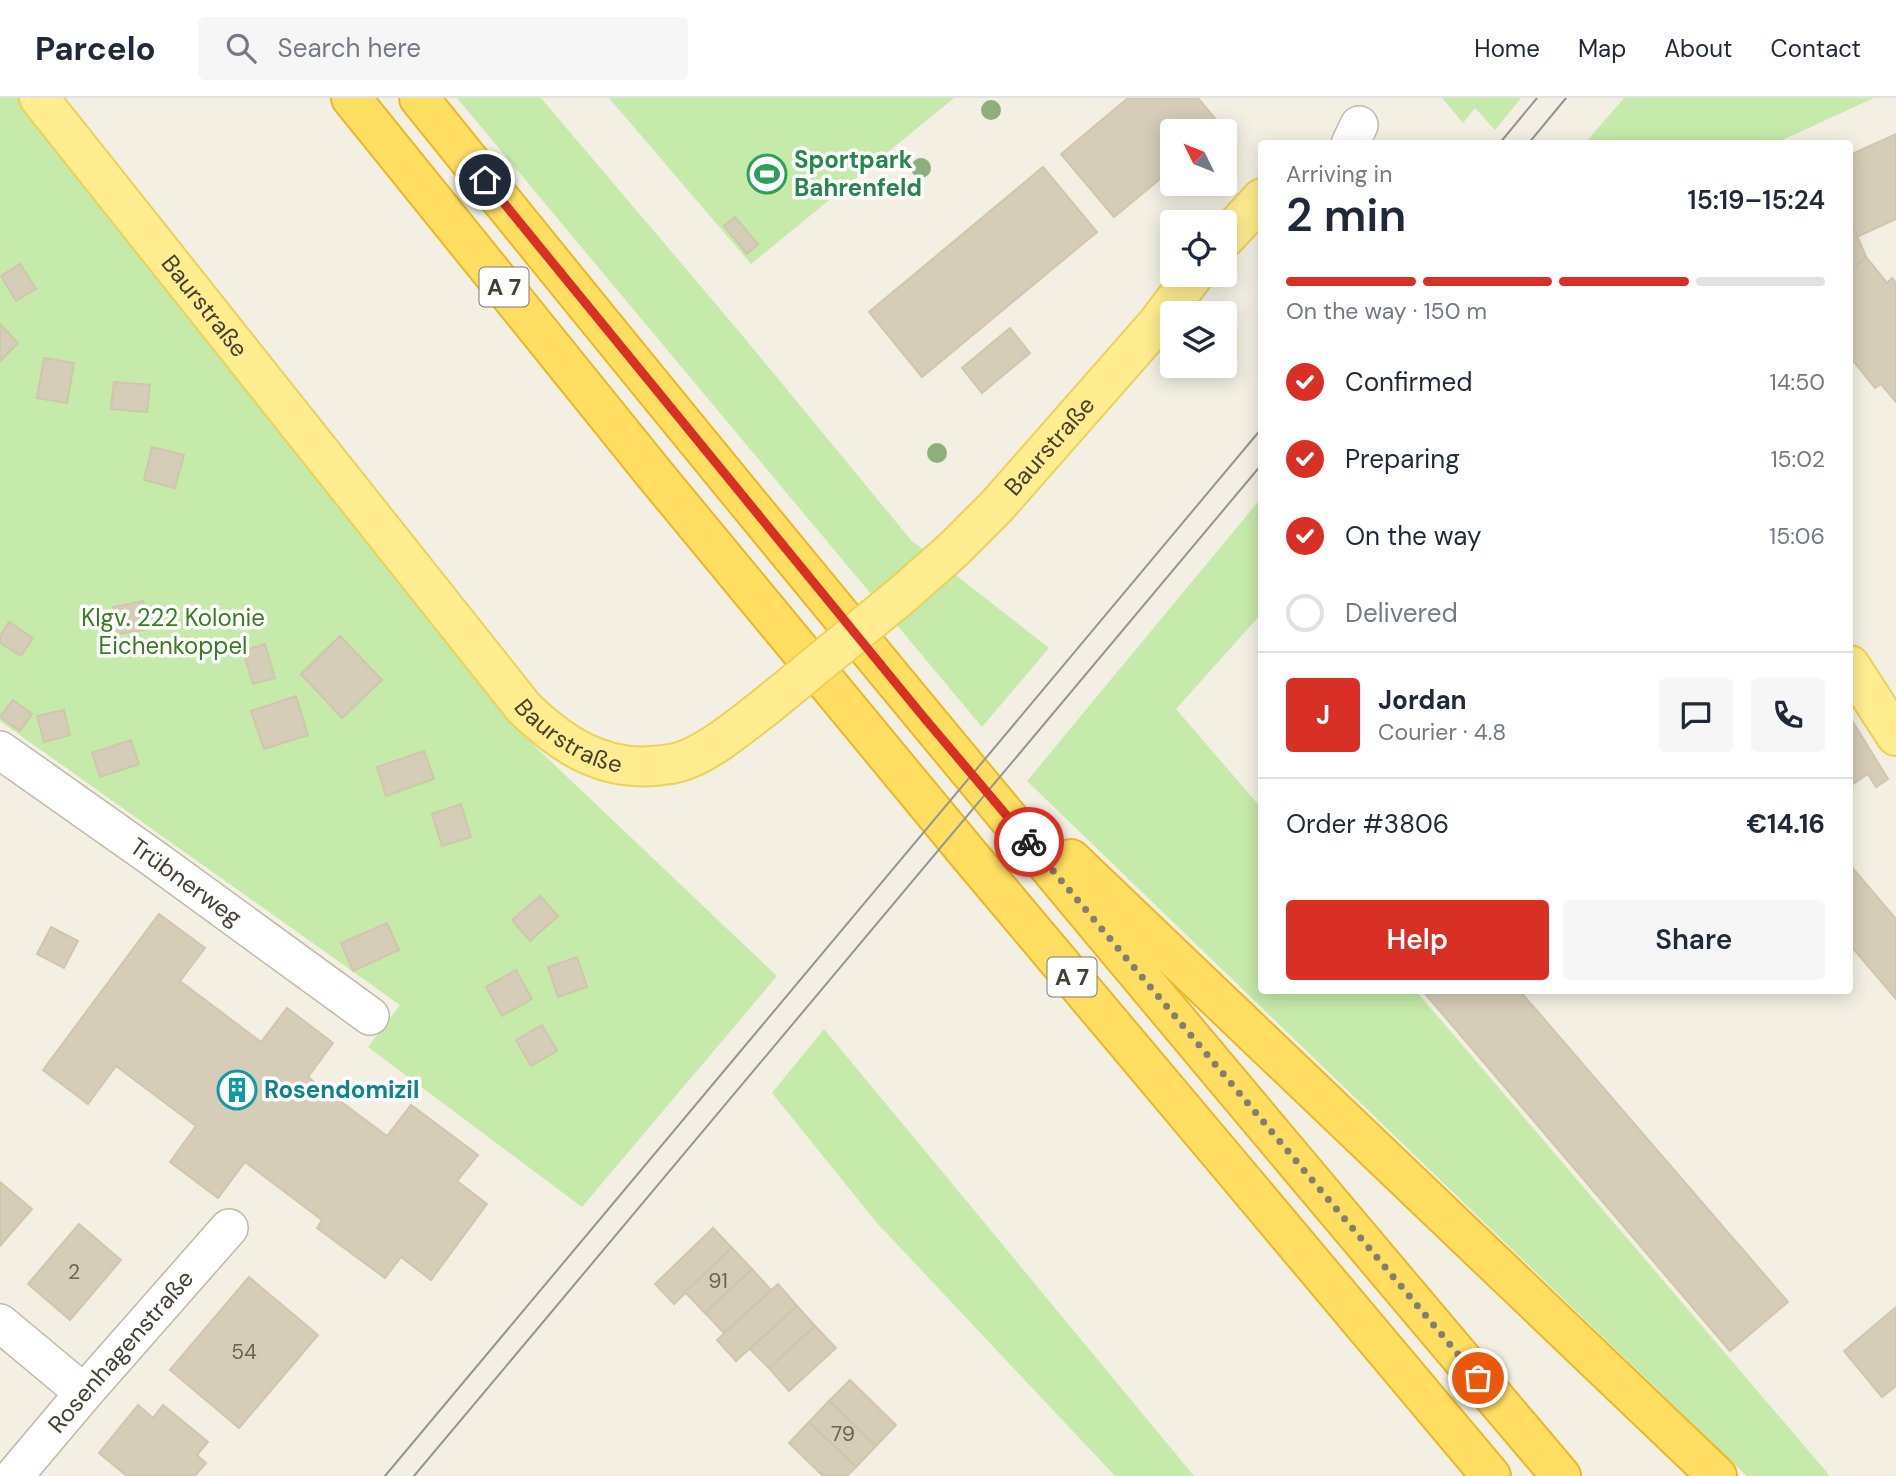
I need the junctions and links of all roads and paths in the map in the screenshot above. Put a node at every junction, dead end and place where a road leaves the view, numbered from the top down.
1 (39, 98) edge
2 (351, 98) edge
3 (419, 98) edge
4 (1258, 202) edge
5 (1237, 225) edge
6 (1185, 287) edge
7 (1853, 670) edge
8 (921, 714) junction
9 (1896, 736) edge
10 (0, 750) edge
11 (370, 1016) dead end
12 (229, 1228) dead end
13 (0, 1323) edge
14 (84, 1393) junction
15 (14, 1476) edge
16 (1491, 1476) edge
17 (1561, 1476) edge
18 (1717, 1476) edge

1 - 6 main road, Baurstraße, bridge
2 - 16 highway, A 7
3 - 8 highway, A 7
4 - 5 main road
7 - 9 main road
8 - 17 highway, A 7
8 - 18 highway
10 - 11 street, Trübnerweg
12 - 14 street, Rosenhagenstraße
13 - 14 street
14 - 15 street, Rosenhagenstraße

